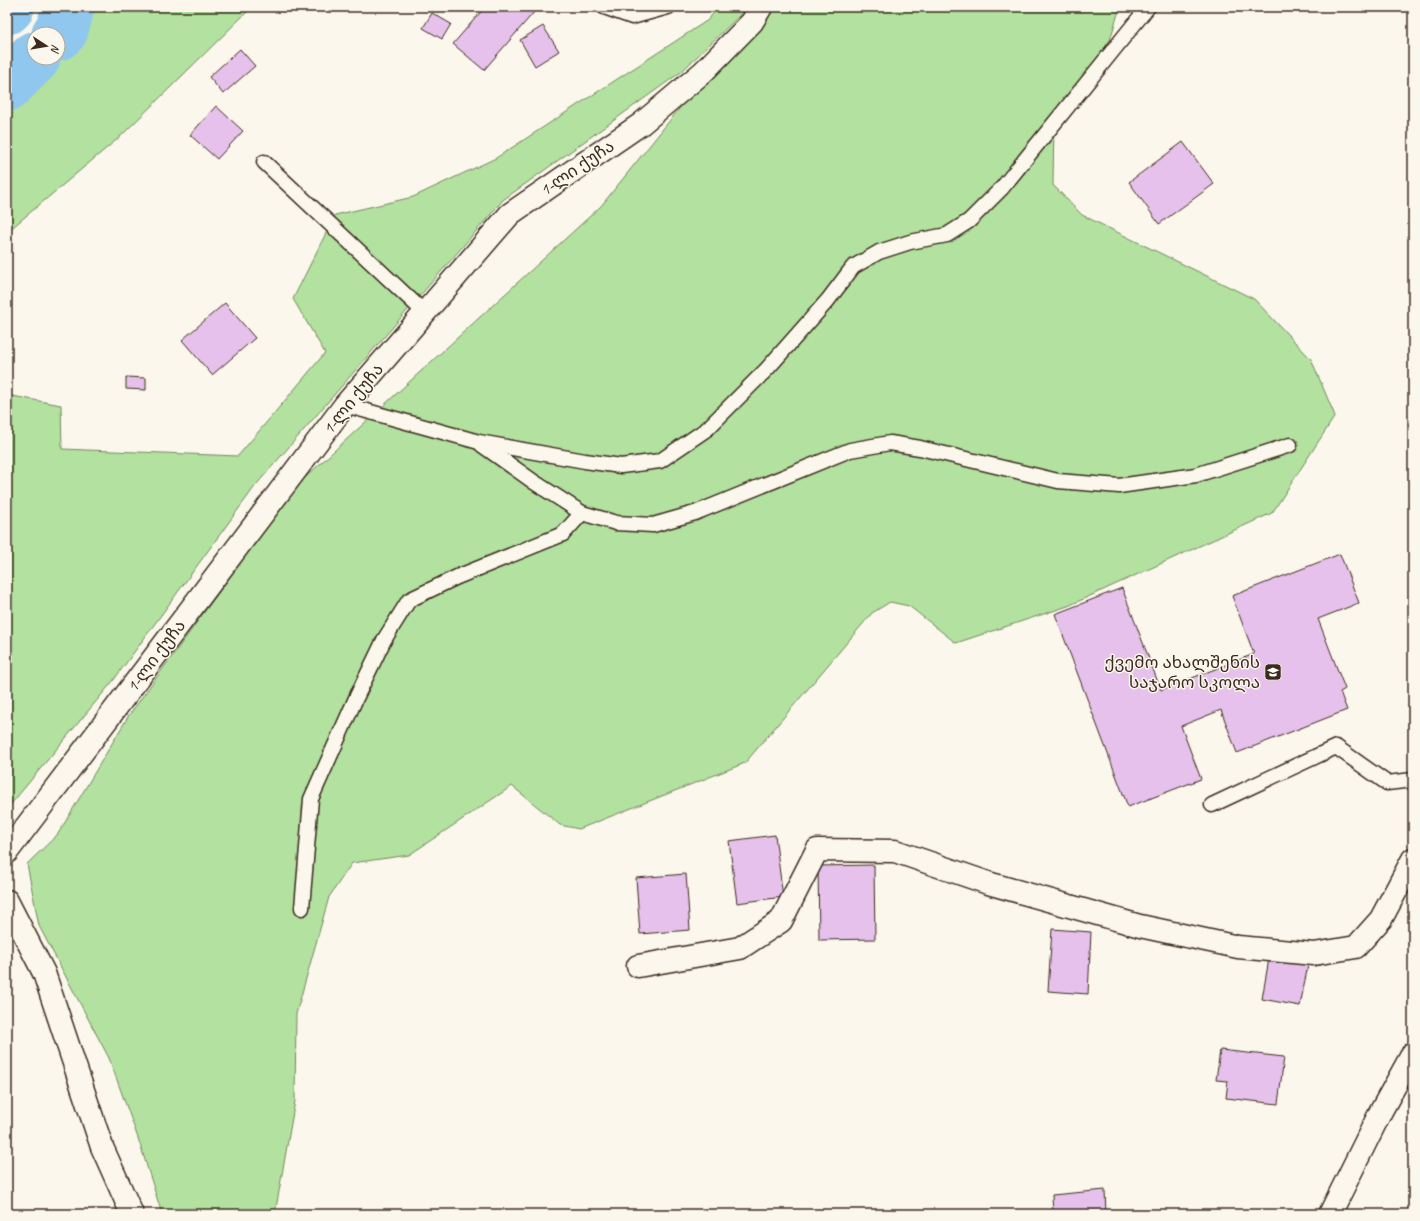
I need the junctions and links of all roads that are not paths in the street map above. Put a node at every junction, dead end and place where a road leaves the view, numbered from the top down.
1 (604, 7) edge
2 (668, 7) edge
3 (761, 7) edge
4 (1148, 7) edge
5 (264, 162) dead end
6 (425, 313) junction
7 (345, 405) junction
8 (478, 442) junction
9 (1290, 445) dead end
10 (582, 513) junction
11 (1413, 780) edge
12 (1212, 805) dead end
13 (7, 852) edge
14 (1413, 859) edge
15 (7, 904) edge
16 (302, 908) dead end
17 (638, 966) dead end
18 (1413, 1053) edge
19 (132, 1214) edge
20 (1330, 1214) edge

1 - 2 lane
3 - 6 street, 1-ლი ქუჩა
4 - 8 lane
5 - 6 lane
6 - 7 street, 1-ლი ქუჩა
7 - 8 lane
7 - 13 street, 1-ლი ქუჩა
8 - 10 lane
9 - 10 lane
10 - 16 lane
11 - 12 lane
14 - 17 street
15 - 19 street
18 - 20 street

